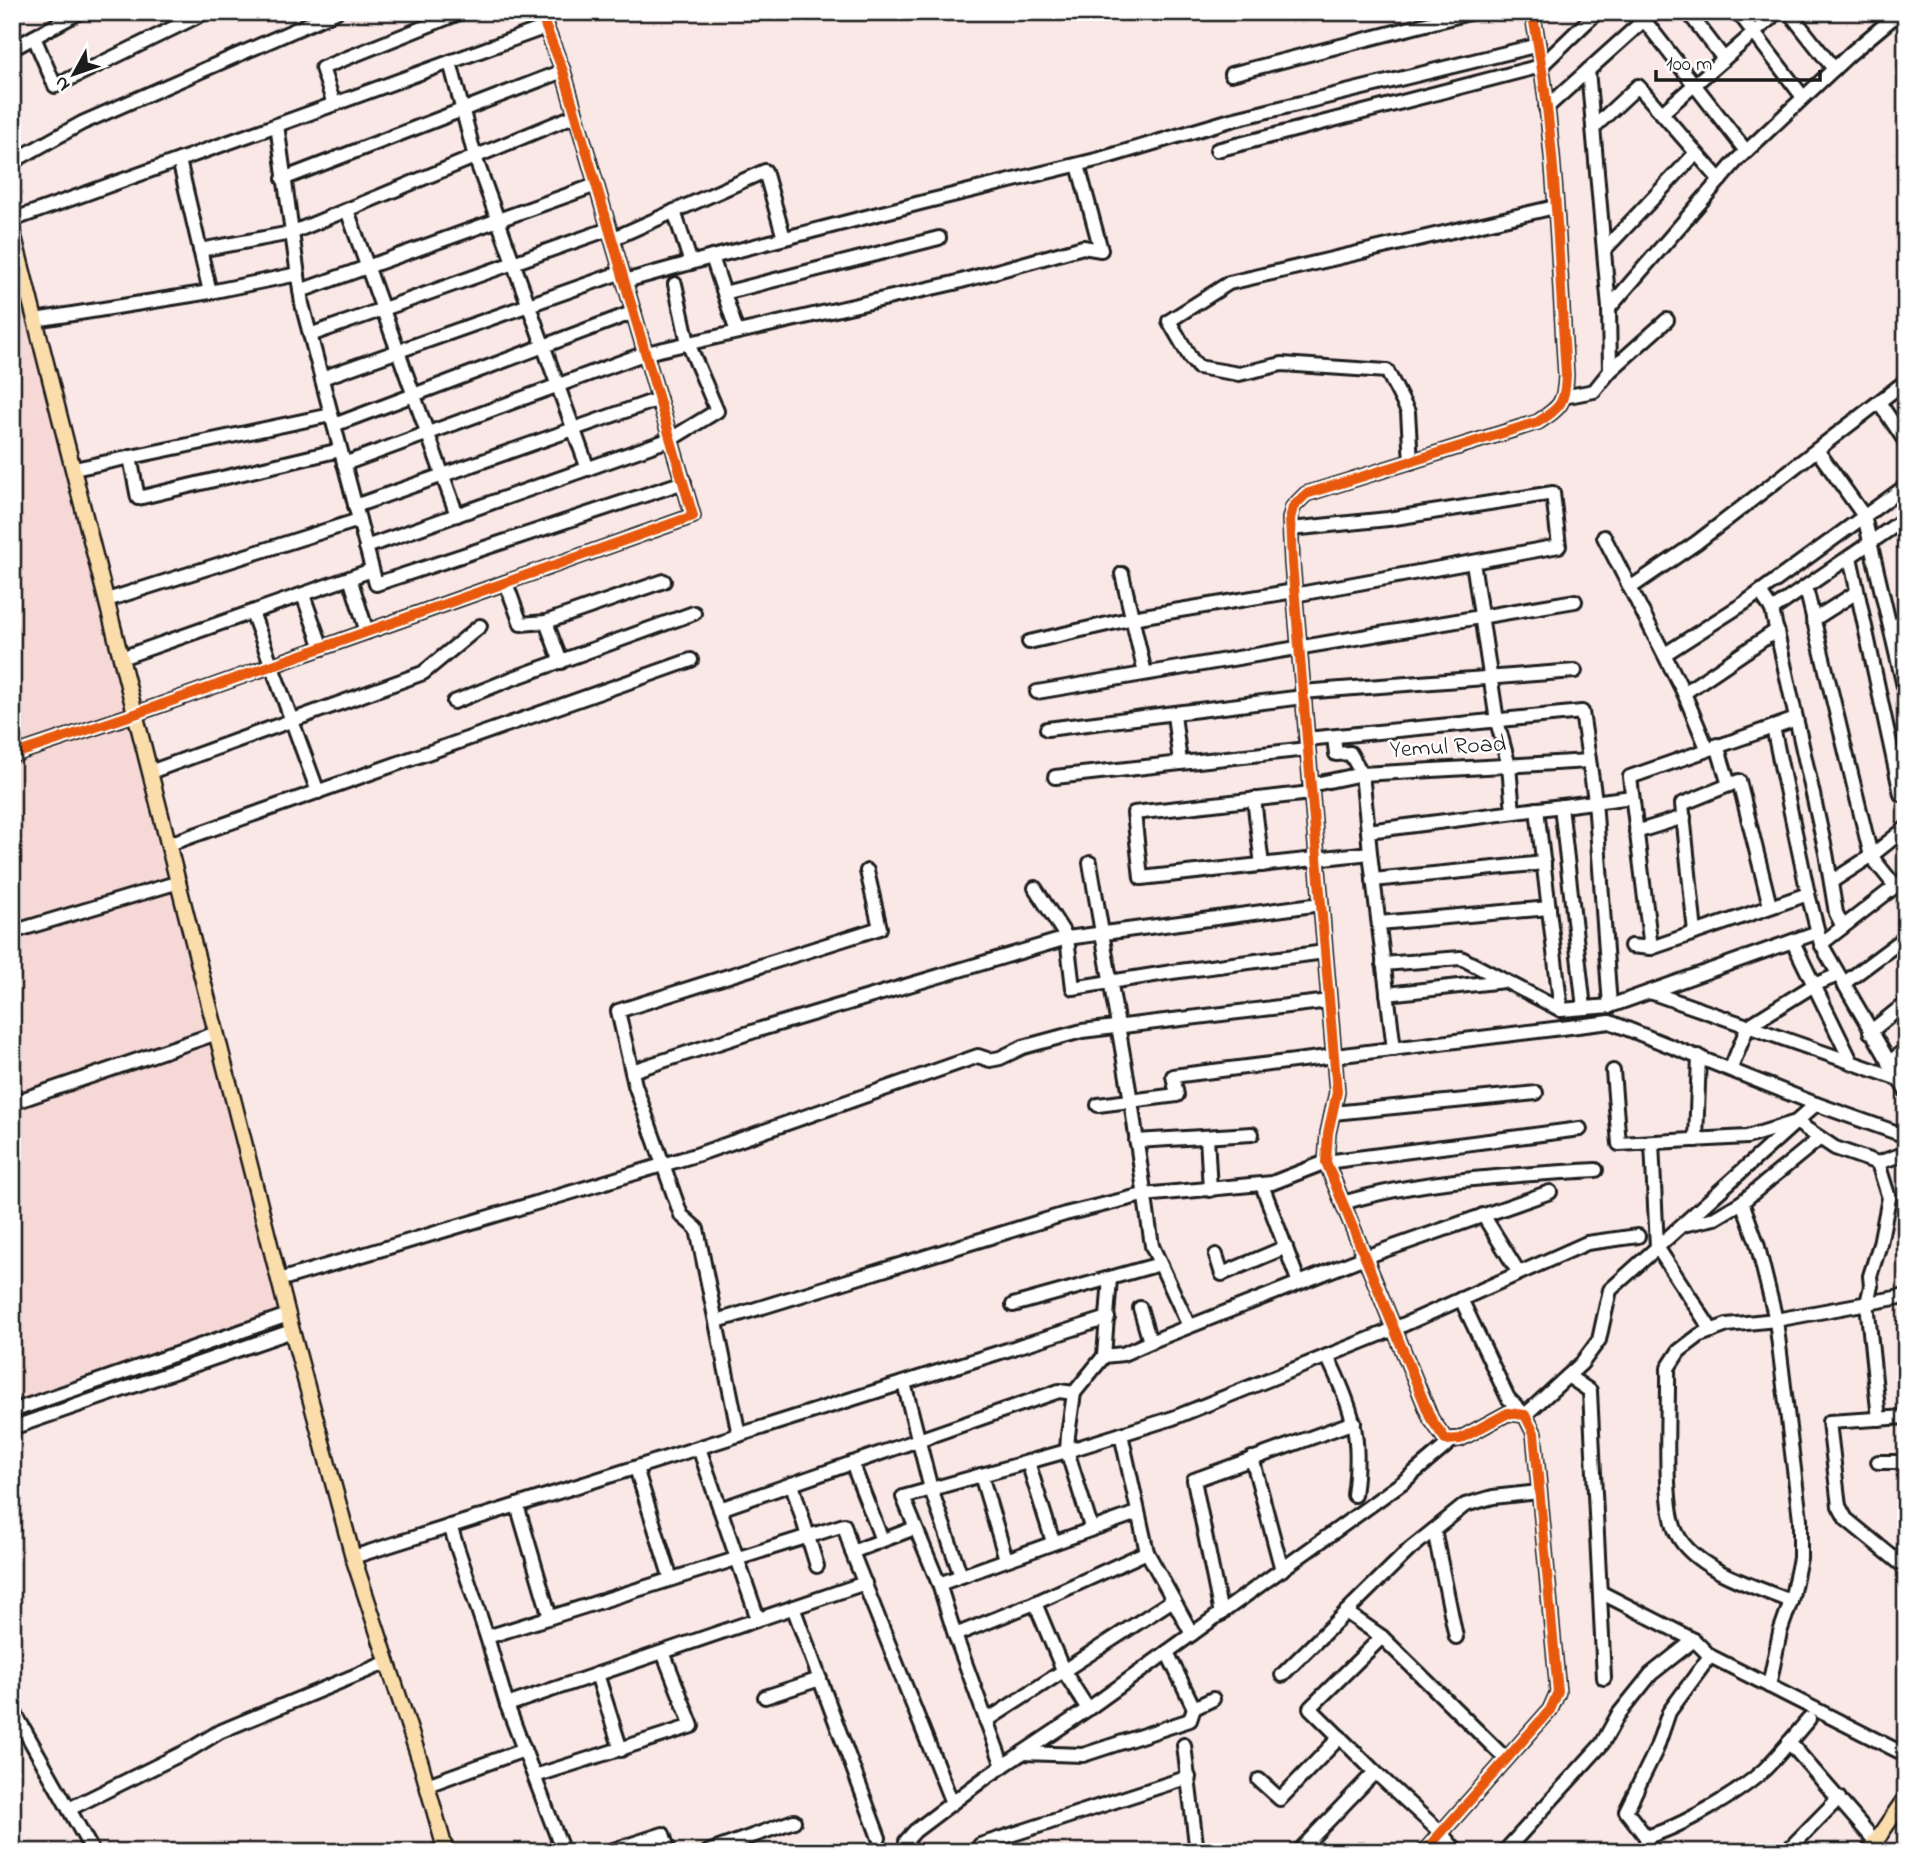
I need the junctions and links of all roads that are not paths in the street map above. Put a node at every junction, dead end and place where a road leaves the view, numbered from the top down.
1 (206, 12) edge
2 (336, 12) edge
3 (462, 12) edge
4 (540, 12) edge
5 (1473, 12) edge
6 (1532, 12) edge
7 (1577, 12) edge
8 (1597, 12) edge
9 (1688, 12) edge
10 (1738, 12) edge
11 (1790, 12) edge
12 (1900, 12) edge
13 (74, 14) edge
14 (1649, 16) edge
15 (1770, 18) dead end
16 (546, 27) junction
17 (1580, 28) junction
18 (1754, 33) junction
19 (34, 37) junction
20 (1539, 45) junction
21 (12, 49) edge
22 (1724, 59) junction
23 (450, 62) junction
24 (1541, 66) junction
25 (1834, 69) junction
26 (1588, 70) junction
27 (563, 71) junction
28 (1231, 74) dead end
29 (1694, 85) junction
30 (1804, 97) junction
31 (334, 104) junction
32 (1546, 108) junction
33 (462, 110) junction
34 (1662, 113) junction
35 (576, 115) junction
36 (276, 125) junction
37 (1594, 127) junction
38 (1217, 150) dead end
39 (1746, 151) junction
40 (1696, 153) junction
41 (475, 157) junction
42 (178, 160) junction
43 (12, 162) edge
44 (1078, 164) junction
45 (283, 179) junction
46 (1720, 180) junction
47 (596, 185) junction
48 (1555, 207) junction
49 (347, 210) junction
50 (674, 211) junction
51 (12, 220) edge
52 (498, 220) junction
53 (12, 229) edge
54 (291, 233) junction
55 (611, 234) junction
56 (784, 238) junction
57 (939, 238) dead end
58 (200, 250) junction
59 (1604, 250) junction
60 (712, 257) junction
61 (691, 262) junction
62 (513, 263) junction
63 (367, 267) junction
64 (298, 274) junction
65 (623, 276) junction
66 (675, 284) dead end
67 (300, 291) junction
68 (210, 292) junction
69 (724, 293) junction
70 (528, 305) junction
71 (1609, 308) junction
72 (383, 309) junction
73 (634, 313) junction
74 (35, 320) junction
75 (1667, 320) dead end
76 (737, 332) junction
77 (310, 335) junction
78 (688, 344) junction
79 (543, 346) junction
80 (398, 351) junction
81 (646, 353) junction
82 (1610, 371) junction
83 (322, 378) junction
84 (1906, 382) edge
85 (558, 385) junction
86 (414, 395) junction
87 (1563, 397) junction
88 (660, 399) junction
89 (1879, 402) junction
90 (333, 420) junction
91 (573, 429) junction
92 (427, 433) junction
93 (1906, 437) edge
94 (671, 439) junction
95 (340, 450) junction
96 (1817, 450) junction
97 (130, 457) junction
98 (1411, 462) junction
99 (344, 464) junction
100 (74, 469) junction
101 (588, 469) junction
102 (442, 475) junction
103 (684, 482) junction
104 (1906, 486) edge
105 (355, 506) junction
106 (457, 515) junction
107 (1864, 516) junction
108 (1906, 518) edge
109 (359, 520) junction
110 (1291, 529) junction
111 (1604, 537) dead end
112 (1871, 542) junction
113 (366, 547) junction
114 (1850, 557) junction
115 (1473, 562) junction
116 (372, 570) junction
117 (1122, 574) dead end
118 (350, 578) junction
119 (664, 581) dead end
120 (506, 583) junction
121 (1630, 588) junction
122 (1806, 588) junction
123 (1760, 592) junction
124 (1857, 592) junction
125 (1294, 593) junction
126 (303, 594) junction
127 (107, 600) junction
128 (1575, 601) dead end
129 (1772, 610) junction
130 (252, 612) junction
131 (694, 612) dead end
132 (1481, 617) junction
133 (1132, 618) junction
134 (1906, 618) edge
135 (1814, 620) junction
136 (546, 622) junction
137 (480, 626) dead end
138 (1891, 629) junction
139 (1777, 630) junction
140 (367, 632) junction
141 (1029, 642) dead end
142 (1299, 647) junction
143 (322, 648) junction
144 (1665, 654) junction
145 (121, 658) junction
146 (691, 660) dead end
147 (561, 662) junction
148 (272, 666) junction
149 (1575, 671) dead end
150 (1903, 671) edge
151 (1145, 673) junction
152 (1490, 678) junction
153 (1037, 692) dead end
154 (1685, 693) junction
155 (1302, 695) junction
156 (1906, 695) edge
157 (454, 702) dead end
158 (135, 714) junction
159 (1174, 715) junction
160 (1796, 719) junction
161 (290, 720) junction
162 (1497, 721) junction
163 (1773, 727) junction
164 (1046, 729) dead end
165 (1334, 737) junction
166 (1306, 744) junction
167 (1712, 747) junction
168 (12, 755) edge
169 (1589, 761) junction
170 (1180, 762) junction
171 (1509, 766) junction
172 (150, 772) junction
173 (1362, 774) junction
174 (1055, 777) dead end
175 (1729, 785) junction
176 (1310, 789) junction
177 (318, 792) junction
178 (1906, 794) edge
179 (1632, 797) junction
180 (1254, 799) junction
181 (1595, 800) junction
182 (1561, 806) junction
183 (1537, 809) junction
184 (1513, 812) junction
185 (1684, 817) junction
186 (1906, 828) edge
187 (1368, 831) junction
188 (1636, 832) junction
189 (169, 844) junction
190 (1370, 853) junction
191 (1871, 856) junction
192 (1316, 859) junction
193 (1090, 863) dead end
194 (1544, 863) junction
195 (1262, 864) junction
196 (867, 871) dead end
197 (1906, 878) edge
198 (1373, 880) junction
199 (179, 882) junction
200 (1831, 882) junction
201 (1895, 886) junction
202 (1035, 888) dead end
203 (1808, 894) junction
204 (1321, 904) junction
205 (1770, 906) junction
206 (1549, 908) junction
207 (1379, 923) junction
208 (1843, 927) junction
209 (12, 932) edge
210 (1102, 933) junction
211 (1695, 933) junction
212 (1906, 937) edge
213 (1067, 938) junction
214 (1820, 938) junction
215 (1793, 942) junction
216 (1631, 946) dead end
217 (1651, 948) junction
218 (1325, 952) junction
219 (1383, 964) junction
220 (1841, 980) junction
221 (1505, 981) junction
222 (1110, 982) junction
223 (1814, 985) junction
224 (1650, 992) junction
225 (1387, 994) junction
226 (1329, 1000) junction
227 (1906, 1003) edge
228 (1610, 1006) junction
229 (1584, 1008) junction
230 (1561, 1010) junction
231 (1118, 1026) junction
232 (1748, 1026) junction
233 (217, 1032) junction
234 (1870, 1032) junction
235 (1394, 1049) junction
236 (1906, 1049) edge
237 (1699, 1056) junction
238 (1334, 1058) junction
239 (1851, 1061) junction
240 (1889, 1063) junction
241 (1731, 1068) junction
242 (632, 1070) junction
243 (1613, 1072) dead end
244 (1899, 1079) junction
245 (1906, 1091) edge
246 (1536, 1093) dead end
247 (1131, 1101) junction
248 (12, 1103) edge
249 (1816, 1104) junction
250 (1097, 1105) dead end
251 (1333, 1113) junction
252 (1796, 1122) junction
253 (1580, 1129) dead end
254 (1252, 1134) dead end
255 (1906, 1136) edge
256 (1207, 1137) junction
257 (1820, 1138) junction
258 (1696, 1140) junction
259 (1136, 1142) junction
260 (1652, 1143) junction
261 (1906, 1153) edge
262 (1326, 1161) junction
263 (1878, 1163) junction
264 (663, 1164) junction
265 (1596, 1170) dead end
266 (1262, 1185) junction
267 (1210, 1190) junction
268 (1550, 1192) dead end
269 (1143, 1195) junction
270 (1742, 1202) junction
271 (1343, 1203) junction
272 (1483, 1215) junction
273 (1682, 1225) junction
274 (1638, 1236) dead end
275 (1286, 1247) junction
276 (1657, 1248) junction
277 (1216, 1255) dead end
278 (1365, 1256) junction
279 (1160, 1264) junction
280 (1519, 1273) junction
281 (1111, 1278) junction
282 (279, 1281) junction
283 (1299, 1283) junction
284 (1906, 1296) edge
285 (1461, 1299) junction
286 (1867, 1303) junction
287 (1013, 1305) dead end
288 (1140, 1308) dead end
289 (288, 1315) junction
290 (1108, 1318) junction
291 (1776, 1320) junction
292 (717, 1321) junction
293 (1189, 1326) junction
294 (1394, 1329) junction
295 (292, 1331) junction
296 (1712, 1331) junction
297 (1150, 1342) junction
298 (1104, 1356) junction
299 (1327, 1356) junction
300 (1568, 1376) junction
301 (904, 1383) junction
302 (1074, 1393) junction
303 (12, 1410) edge
304 (1524, 1415) junction
305 (1906, 1417) edge
306 (1879, 1419) junction
307 (1354, 1422) junction
308 (12, 1428) edge
309 (1121, 1434) junction
310 (739, 1435) junction
311 (1454, 1439) junction
312 (919, 1440) junction
313 (699, 1448) junction
314 (1067, 1451) junction
315 (1252, 1458) junction
316 (1028, 1462) junction
317 (1878, 1462) dead end
318 (1906, 1462) edge
319 (852, 1463) junction
320 (636, 1468) junction
321 (981, 1475) junction
322 (792, 1484) junction
323 (931, 1489) junction
324 (1539, 1492) junction
325 (1354, 1495) dead end
326 (517, 1505) junction
327 (720, 1509) junction
328 (1137, 1513) junction
329 (450, 1526) junction
330 (1091, 1527) junction
331 (915, 1528) junction
332 (1434, 1530) junction
333 (807, 1537) junction
334 (882, 1541) junction
335 (1053, 1542) junction
336 (852, 1552) junction
337 (1147, 1552) junction
338 (353, 1557) junction
339 (737, 1559) junction
340 (1006, 1559) junction
341 (817, 1566) dead end
342 (1906, 1567) edge
343 (1282, 1570) junction
344 (961, 1576) junction
345 (671, 1579) junction
346 (864, 1583) junction
347 (939, 1584) junction
348 (1600, 1592) junction
349 (1173, 1600) junction
350 (1791, 1601) junction
351 (1035, 1603) junction
352 (793, 1607) junction
353 (1346, 1612) junction
354 (1220, 1614) junction
355 (550, 1617) junction
356 (758, 1619) junction
357 (1192, 1634) junction
358 (955, 1635) junction
359 (487, 1637) junction
360 (1382, 1637) junction
361 (1455, 1637) dead end
362 (1694, 1640) junction
363 (663, 1652) junction
364 (1167, 1652) junction
365 (1710, 1656) junction
366 (388, 1662) junction
367 (1063, 1670) junction
368 (597, 1674) junction
369 (1282, 1675) dead end
370 (1604, 1678) dead end
371 (820, 1679) junction
372 (1769, 1686) junction
373 (765, 1697) dead end
374 (1213, 1699) dead end
375 (508, 1705) junction
376 (1194, 1708) junction
377 (1088, 1709) junction
378 (13, 1710) edge
379 (1809, 1719) dead end
380 (986, 1721) junction
381 (1340, 1737) junction
382 (1789, 1742) junction
383 (1184, 1745) dead end
384 (524, 1750) junction
385 (621, 1750) junction
386 (1022, 1753) junction
387 (1906, 1755) edge
388 (1506, 1759) junction
389 (1003, 1766) junction
390 (1375, 1772) junction
391 (535, 1776) junction
392 (1189, 1777) junction
393 (1259, 1780) dead end
394 (427, 1785) junction
395 (1906, 1797) edge
396 (1839, 1798) junction
397 (952, 1803) junction
398 (69, 1809) junction
399 (794, 1821) dead end
400 (1440, 1832) junction
401 (1646, 1837) junction
402 (879, 1838) dead end
403 (980, 1845) dead end
404 (999, 1846) edge
405 (1872, 1846) edge
406 (1194, 1851) edge
407 (93, 1852) edge
408 (446, 1852) edge
409 (563, 1852) edge
410 (607, 1852) edge
411 (669, 1852) edge
412 (709, 1852) edge
413 (907, 1852) edge
414 (1298, 1852) edge
415 (1424, 1852) edge
416 (1457, 1852) edge
417 (1504, 1852) edge
418 (1648, 1852) edge
419 (1786, 1852) edge

1 - 19 street
2 - 43 street
3 - 31 street
4 - 16 street
5 - 28 street
6 - 20 street
7 - 17 street
8 - 17 street
9 - 22 street
10 - 18 street
11 - 25 street
12 - 25 street
13 - 19 street
14 - 26 street
14 - 29 street
15 - 18 street
16 - 23 street
16 - 27 street
17 - 24 street
18 - 22 street
18 - 30 street
19 - 21 street
20 - 24 street
20 - 44 street
22 - 29 street
23 - 31 street
23 - 33 street
24 - 32 street
24 - 38 street
25 - 30 street
26 - 32 street
26 - 37 street
27 - 33 street
27 - 35 street
29 - 34 street
29 - 39 street
30 - 39 street
31 - 36 street
32 - 48 street
33 - 41 street
33 - 45 street
34 - 37 street
34 - 40 street
35 - 41 street
35 - 47 street
36 - 42 street
36 - 45 street
37 - 59 street
39 - 46 street
40 - 46 street
40 - 59 street
41 - 49 street
41 - 52 street
42 - 51 street
42 - 58 street
44 - 56 street
44 - 76 street
45 - 54 street
46 - 71 street
47 - 52 street
47 - 55 street
48 - 87 street
48 - 98 street
49 - 54 street
49 - 63 street
50 - 55 street
50 - 56 street
50 - 61 street
52 - 62 street
52 - 63 street
53 - 74 main road
54 - 58 street
54 - 64 street
55 - 62 street
55 - 65 street
56 - 60 street
57 - 69 street
58 - 68 street
59 - 71 street
60 - 61 street
60 - 69 street
61 - 65 street
62 - 70 street
62 - 72 street
63 - 67 street
63 - 72 street
64 - 67 street
64 - 68 street
65 - 70 street
65 - 73 street
66 - 78 street
67 - 77 street
68 - 74 street
69 - 76 street
70 - 79 street
70 - 80 street
71 - 82 street
72 - 77 street
72 - 80 street
73 - 79 street
73 - 81 street
74 - 100 main road
75 - 82 street
76 - 78 street
77 - 83 street
78 - 81 street
78 - 94 street
79 - 85 street
79 - 86 street
80 - 83 street
80 - 86 street
81 - 85 street
81 - 88 street
82 - 87 street
83 - 90 street
84 - 89 street
85 - 91 street
85 - 92 street
86 - 90 street
86 - 92 street
87 - 98 street
88 - 91 street
88 - 94 street
89 - 93 street
89 - 96 street
90 - 95 street
90 - 97 street
91 - 101 street
91 - 102 street
92 - 99 street
92 - 102 street
94 - 101 street
94 - 103 street
95 - 97 street
95 - 99 street
96 - 107 street
96 - 121 street
97 - 100 street
98 - 110 street
99 - 105 street
100 - 127 main road
101 - 106 street
102 - 105 street
102 - 106 street
103 - 116 street
103 - 120 street
104 - 107 street
105 - 109 street
106 - 113 street
107 - 112 street
107 - 123 street
108 - 112 street
109 - 113 street
109 - 127 street
110 - 115 street
110 - 125 street
111 - 121 street
112 - 114 street
112 - 138 street
113 - 116 street
114 - 122 street
114 - 124 street
115 - 125 street
115 - 132 street
116 - 118 street
117 - 133 street
118 - 126 street
118 - 140 street
119 - 136 street
120 - 136 street
120 - 140 street
121 - 144 street
122 - 129 street
122 - 135 street
123 - 129 street
123 - 144 street
124 - 135 street
124 - 178 street
125 - 133 street
125 - 142 street
126 - 130 street
126 - 143 street
127 - 145 main road
128 - 132 street
129 - 139 street
130 - 145 street
130 - 148 street
131 - 147 street
132 - 142 street
132 - 152 street
133 - 141 street
133 - 151 street
134 - 138 street
135 - 191 street
136 - 147 street
137 - 161 street
138 - 150 street
139 - 154 street
139 - 160 street
140 - 143 street
142 - 151 street
142 - 155 street
143 - 148 street
144 - 154 street
145 - 158 main road
146 - 177 street
147 - 157 street
148 - 158 street
148 - 161 street
149 - 152 street
150 - 156 street
151 - 153 street
152 - 155 street
152 - 162 street
154 - 167 street
155 - 159 street
155 - 166 street
158 - 168 street
158 - 172 main road
159 - 164 street
159 - 170 street
160 - 163 street
160 - 200 street
161 - 172 street
161 - 177 street
162 - 165 street
162 - 169 street
162 - 171 street
163 - 167 street
163 - 203 street
165 - 166 street
165 - 173 street
166 - 170 street
166 - 176 street
167 - 175 street
167 - 179 street
169 - 171 street, Yemul Road
169 - 181 street
170 - 174 street
171 - 173 street, Yemul Road
171 - 184 street
172 - 189 main road
173 - 176 street, Yemul Road
173 - 187 street
175 - 185 street
175 - 205 street
176 - 180 street, Yemul Road
176 - 192 street
177 - 189 street
179 - 181 street
179 - 188 street
180 - 195 street
180 - 195 street, Yemul Road
181 - 182 street
181 - 228 street
182 - 183 street
182 - 229 street
183 - 184 street
183 - 194 street
184 - 187 street
185 - 188 street
185 - 211 street
186 - 191 street
187 - 190 street
188 - 217 street
189 - 199 main road
190 - 192 street
190 - 198 street
191 - 200 street
191 - 201 street
192 - 195 street
192 - 204 street
193 - 210 street
194 - 198 street
194 - 206 street
196 - 242 street
197 - 201 street
198 - 207 street
199 - 209 street
199 - 233 main road
200 - 208 street
201 - 208 street
202 - 213 street
203 - 205 street
203 - 214 street
204 - 210 street
204 - 218 street
205 - 211 street
206 - 207 street
206 - 230 street
207 - 219 street
208 - 214 street
210 - 213 street
210 - 222 street
211 - 217 street
212 - 220 street
213 - 222 street
213 - 242 street
214 - 215 street
214 - 220 street
215 - 223 street
215 - 224 street
216 - 217 street
218 - 222 street
218 - 226 street
219 - 221 street
219 - 225 street
220 - 223 street
220 - 234 street
221 - 225 street
221 - 230 street
222 - 231 street
223 - 232 street
223 - 239 street
224 - 228 street
224 - 232 street
225 - 235 street
226 - 231 street
226 - 238 street
227 - 234 street
228 - 229 street
229 - 230 street
231 - 247 street
231 - 264 street
232 - 239 street
232 - 241 street
233 - 248 street
233 - 282 main road
234 - 240 street
235 - 237 street
235 - 238 street
236 - 240 street
237 - 241 street
237 - 258 street
238 - 247 street
238 - 251 street
239 - 244 street
240 - 244 street
241 - 249 street
242 - 264 street
243 - 260 street
244 - 245 street
246 - 251 street
247 - 250 street
247 - 259 street
249 - 252 street
249 - 255 street
251 - 262 street
252 - 257 street
252 - 258 street
252 - 273 street
253 - 262 street
254 - 256 street
256 - 259 street
256 - 267 street
257 - 263 street
257 - 270 street
258 - 260 street
259 - 269 street
260 - 276 street
261 - 263 street
262 - 266 street
262 - 271 street
263 - 286 street
264 - 282 street
264 - 292 street
265 - 271 street
266 - 267 street
266 - 275 street
267 - 269 street
268 - 272 street
269 - 279 street
269 - 292 street
270 - 273 street
270 - 291 street
271 - 278 street
272 - 278 street
272 - 280 street
273 - 276 street
274 - 280 street
275 - 277 street
275 - 283 street
276 - 296 street
276 - 300 street
278 - 283 street
278 - 294 street
279 - 281 street
279 - 293 street
280 - 285 street
281 - 287 street
281 - 290 street
282 - 289 main road
283 - 293 street
284 - 286 street
285 - 294 street
285 - 304 street
286 - 291 street
286 - 306 street
288 - 297 street
289 - 295 main road
289 - 303 street
290 - 298 street
290 - 301 street
291 - 296 street
291 - 350 street
292 - 310 street
293 - 297 street
294 - 299 street
294 - 311 street
295 - 308 street
295 - 338 main road
296 - 350 street
297 - 298 street
298 - 302 street
299 - 307 street
299 - 309 street
300 - 304 street
300 - 348 street
301 - 310 street
301 - 312 street
302 - 312 street
302 - 314 street
304 - 311 street
304 - 324 street
305 - 306 street
306 - 342 street
307 - 315 street
307 - 325 street
309 - 314 street
309 - 328 street
310 - 313 street
311 - 343 street
312 - 319 street
312 - 323 street
313 - 320 street
313 - 327 street
314 - 316 street
314 - 330 street
315 - 343 street
315 - 354 street
316 - 321 street
316 - 335 street
317 - 318 street
319 - 322 street
319 - 334 street
320 - 326 street
320 - 345 street
321 - 323 street
321 - 340 street
322 - 327 street
322 - 333 street
323 - 331 street
323 - 344 street
324 - 332 street
324 - 388 street
326 - 329 street
326 - 355 street
327 - 339 street
328 - 330 street
328 - 337 street
329 - 338 street
329 - 359 street
330 - 335 street
331 - 334 street
331 - 347 street
332 - 353 street
332 - 361 street
333 - 336 street
333 - 339 street
333 - 341 street
334 - 336 street
335 - 340 street
336 - 346 street
337 - 349 street
337 - 351 street
338 - 366 main road
339 - 345 street
339 - 356 street
340 - 344 street
343 - 354 street
344 - 347 street
345 - 355 street
346 - 352 street
346 - 397 street
347 - 358 street
348 - 362 street
348 - 370 street
349 - 357 street
349 - 367 street
350 - 372 street
351 - 358 street
351 - 367 street
352 - 356 street
352 - 371 street
353 - 360 street
353 - 369 street
354 - 357 street
355 - 359 street
356 - 363 street
357 - 364 street
358 - 380 street
359 - 375 street
360 - 381 street
360 - 388 street
362 - 365 street
362 - 417 street
363 - 368 street
363 - 385 street
364 - 376 street
364 - 377 street
365 - 372 street
365 - 401 street
366 - 394 main road
366 - 398 street
367 - 377 street
367 - 380 street
368 - 375 street
368 - 385 street
371 - 373 street
371 - 402 street
372 - 387 street
374 - 376 street
375 - 384 street
376 - 386 street
377 - 386 street
378 - 398 street
379 - 382 street
380 - 389 street
381 - 390 street
381 - 393 street
382 - 396 street
382 - 401 street
383 - 392 street
384 - 391 street
384 - 394 street
385 - 391 street
386 - 389 street
388 - 400 street
389 - 397 street
390 - 400 street
390 - 414 street
391 - 409 street
392 - 404 street
392 - 406 street
394 - 408 main road
395 - 405 main road
396 - 405 street
396 - 419 street
397 - 413 street
398 - 407 street
399 - 412 street
400 - 415 street
400 - 416 street
401 - 418 street
403 - 404 street
410 - 411 street

